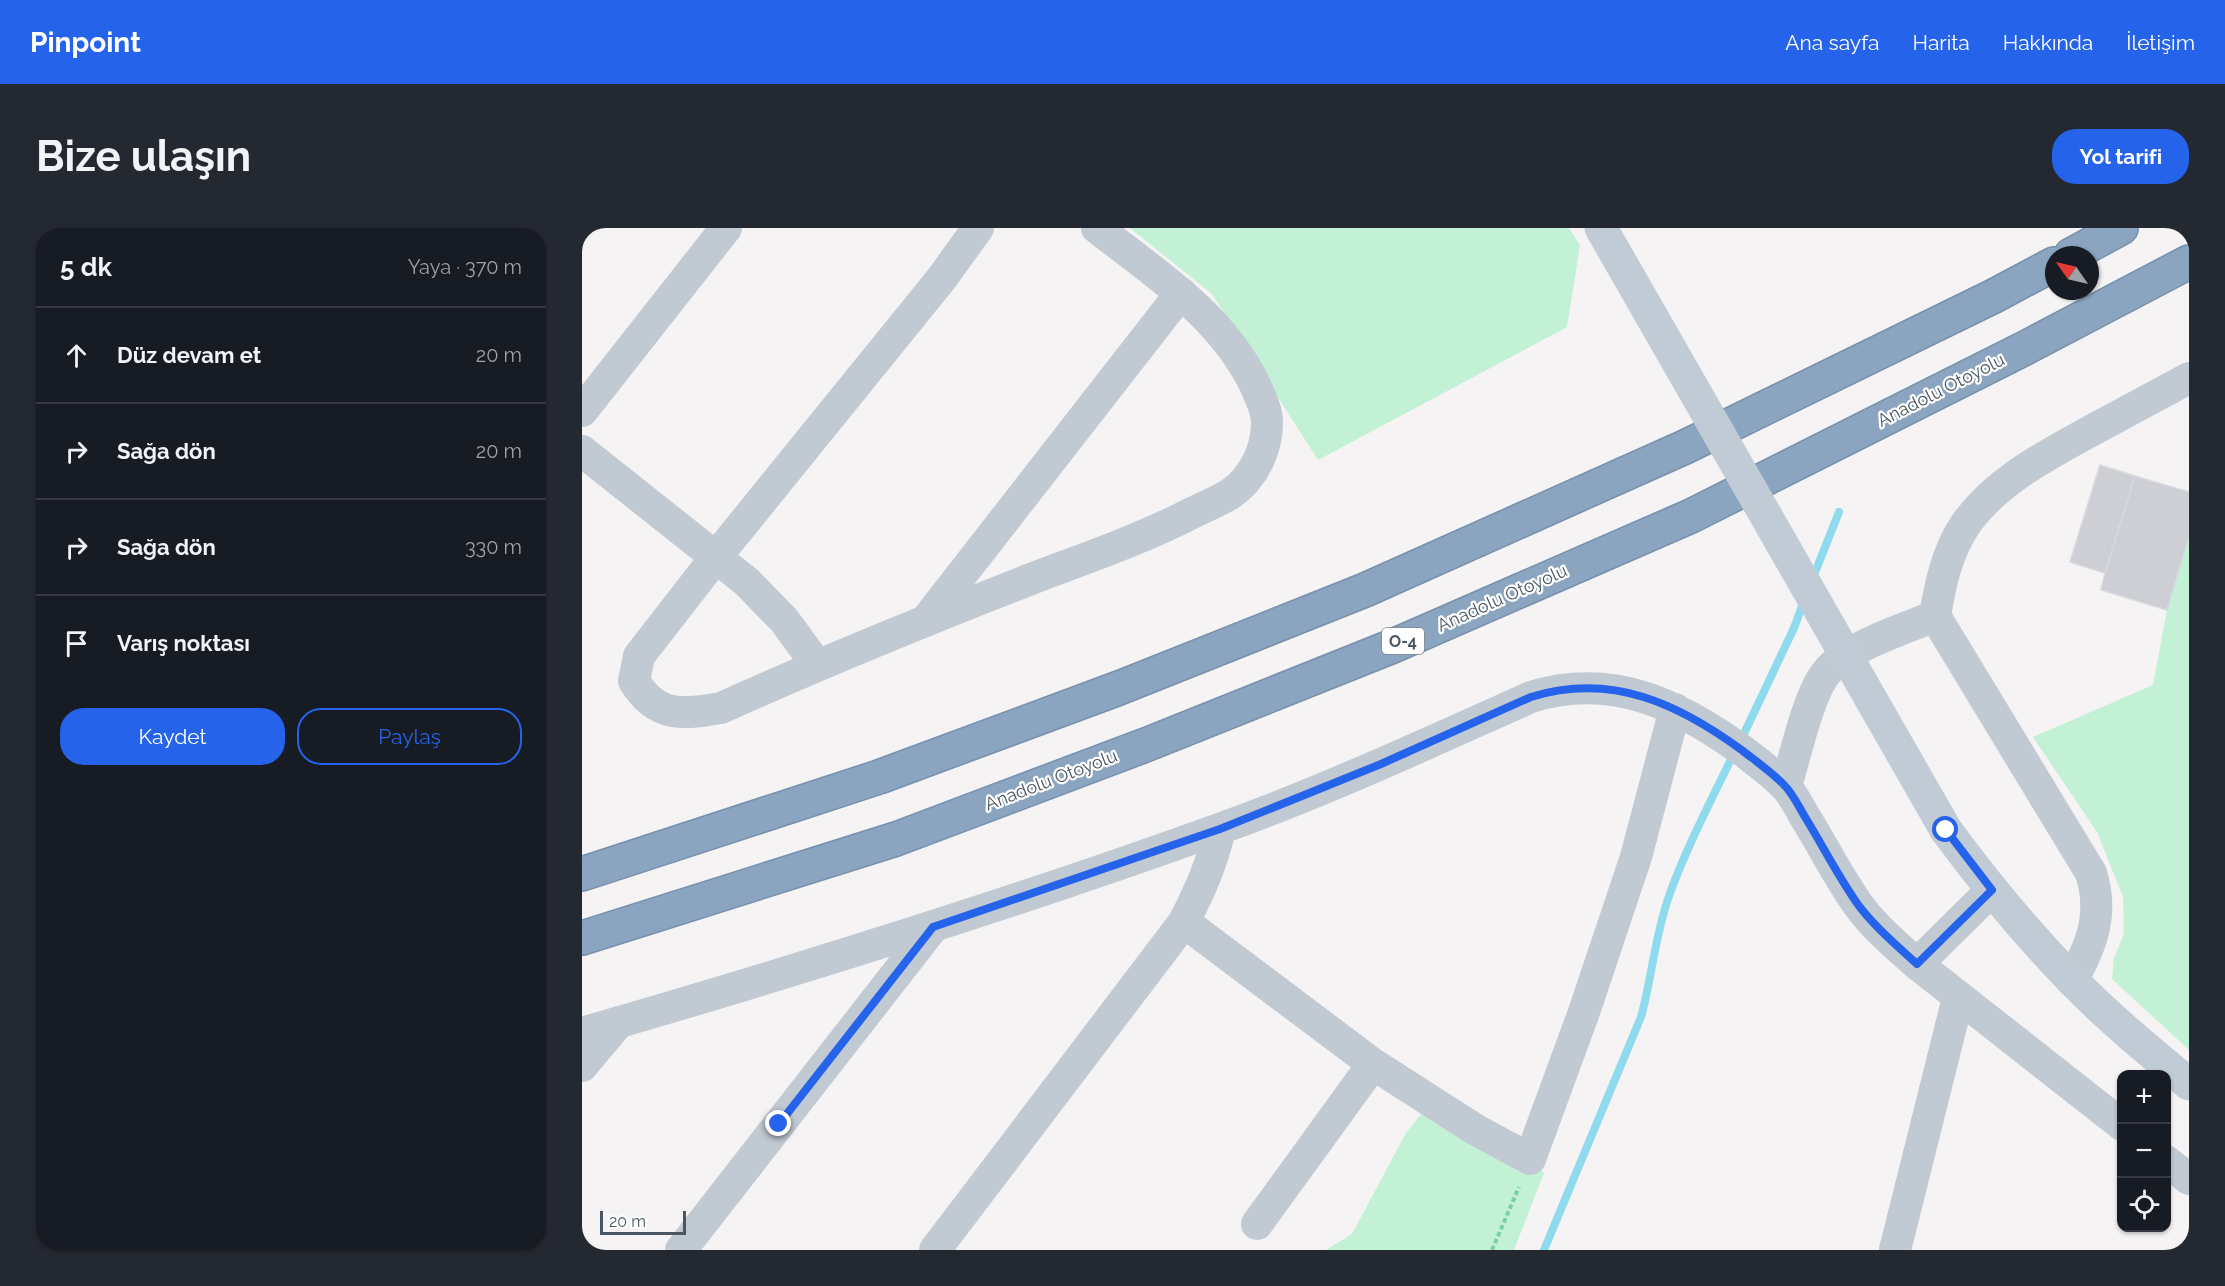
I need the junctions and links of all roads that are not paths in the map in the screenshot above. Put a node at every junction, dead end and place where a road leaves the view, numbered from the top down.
1 (726, 228) edge
2 (978, 228) edge
3 (1096, 228) edge
4 (1601, 228) edge
5 (2121, 228) edge
6 (2088, 246) edge
7 (2189, 262) edge
8 (2045, 269) edge
9 (1181, 293) junction
10 (2189, 378) edge
11 (582, 411) edge
12 (582, 452) edge
13 (716, 557) junction
14 (1935, 616) junction
15 (926, 620) junction
16 (817, 665) junction
17 (1675, 709) junction
18 (1786, 786) junction
19 (1220, 829) junction
20 (582, 874) edge
21 (1992, 890) junction
22 (1184, 922) junction
23 (933, 927) junction
24 (582, 938) edge
25 (1917, 964) junction
26 (2072, 981) junction
27 (1958, 998) junction
28 (619, 1022) junction
29 (582, 1033) edge
30 (1373, 1064) junction
31 (582, 1066) edge
32 (2189, 1084) edge
33 (2120, 1124) edge
34 (2171, 1165) edge
35 (2189, 1179) edge
36 (1257, 1224) dead end
37 (681, 1250) edge
38 (934, 1250) edge
39 (1895, 1250) edge

1 - 11 street
2 - 13 street
3 - 9 street
4 - 21 main road, bridge
5 - 6 highway
7 - 24 highway, Anadolu Otoyolu / O-4
8 - 20 highway
9 - 15 street
9 - 15 street
10 - 14 street
12 - 13 street
13 - 16 street
13 - 16 street
14 - 18 street
14 - 26 street
15 - 16 street
17 - 18 street
17 - 19 street
17 - 30 street
18 - 25 street
19 - 22 street
19 - 23 street
21 - 25 street
21 - 26 main road
22 - 30 street
22 - 38 street
23 - 28 street
23 - 37 street
25 - 27 street
26 - 32 main road
27 - 33 street
27 - 39 street
28 - 29 street
28 - 31 street
30 - 36 street
34 - 35 street

